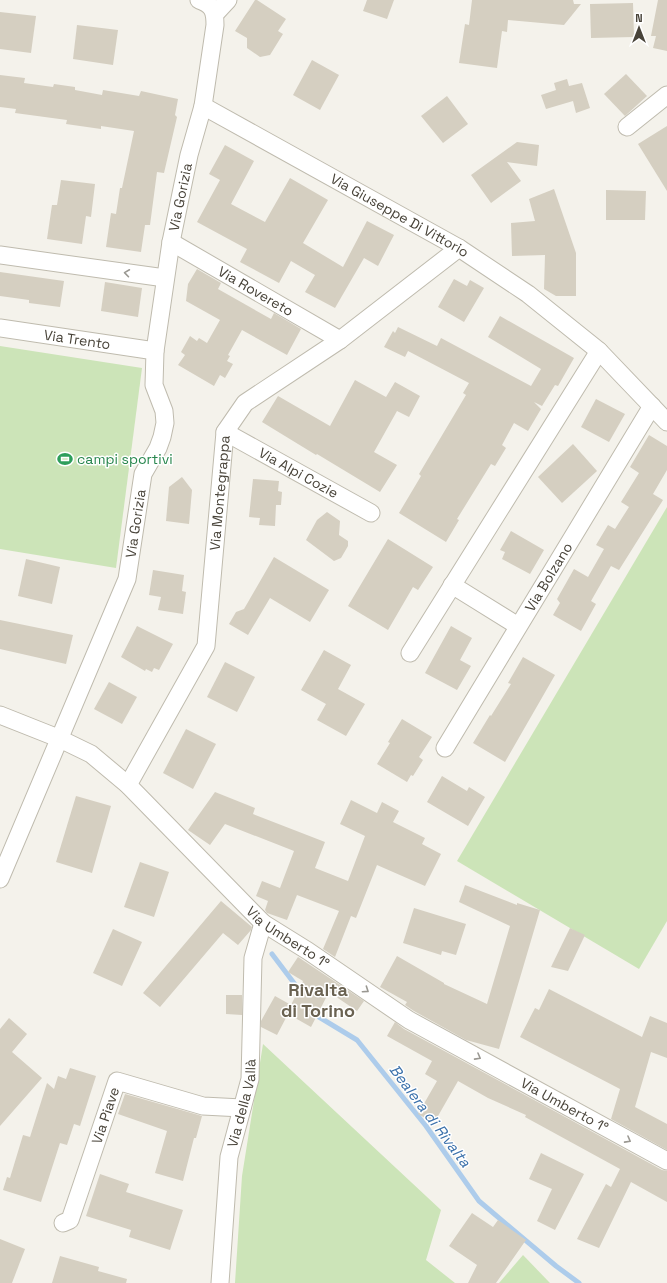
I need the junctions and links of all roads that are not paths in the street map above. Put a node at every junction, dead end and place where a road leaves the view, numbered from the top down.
1 (199, 0) edge
2 (228, 0) edge
3 (215, 14) junction
4 (667, 95) edge
5 (203, 106) junction
6 (627, 127) dead end
7 (171, 242) junction
8 (460, 248) junction
9 (0, 255) edge
10 (166, 278) junction
11 (0, 328) edge
12 (340, 340) junction
13 (155, 351) junction
14 (599, 351) junction
15 (652, 406) junction
16 (667, 422) edge
17 (225, 432) junction
18 (371, 513) dead end
19 (452, 585) junction
20 (518, 626) junction
21 (410, 653) dead end
22 (0, 715) edge
23 (58, 738) junction
24 (445, 748) dead end
25 (128, 785) junction
26 (0, 879) edge
27 (263, 923) junction
28 (242, 1108) junction
29 (667, 1161) edge
30 (63, 1223) dead end
31 (220, 1283) edge

1 - 3 street
2 - 3 street
3 - 5 street
4 - 6 street
5 - 7 street, Via Gorizia
5 - 8 street, Via Giuseppe Di Vittorio
7 - 10 street, Via Gorizia
7 - 12 street, Via Rovereto
8 - 12 street, Via Montegrappa
8 - 14 street, Via Giuseppe Di Vittorio
10 -> 9 street
10 - 13 street, Via Gorizia
11 - 13 street, Via Trento
12 - 17 street, Via Montegrappa
13 - 23 street, Via Gorizia
14 - 15 street, Via Giuseppe Di Vittorio
14 - 19 street
15 - 16 street, Via Giuseppe Di Vittorio
15 - 20 street, Via Bolzano
17 - 18 street, Via Alpi Cozie
17 - 25 street, Via Montegrappa
19 - 20 street
19 - 21 street
20 - 24 street, Via Bolzano
22 - 23 street, Via Umberto 1°
23 - 25 street, Via Umberto 1°
23 - 26 street, Via Gorizia
25 - 27 street, Via Umberto 1°
27 - 28 street, Via della Vallà
27 -> 29 street, Via Umberto 1°
28 - 30 street, Via Piave
28 - 31 street, Via della Vallà

